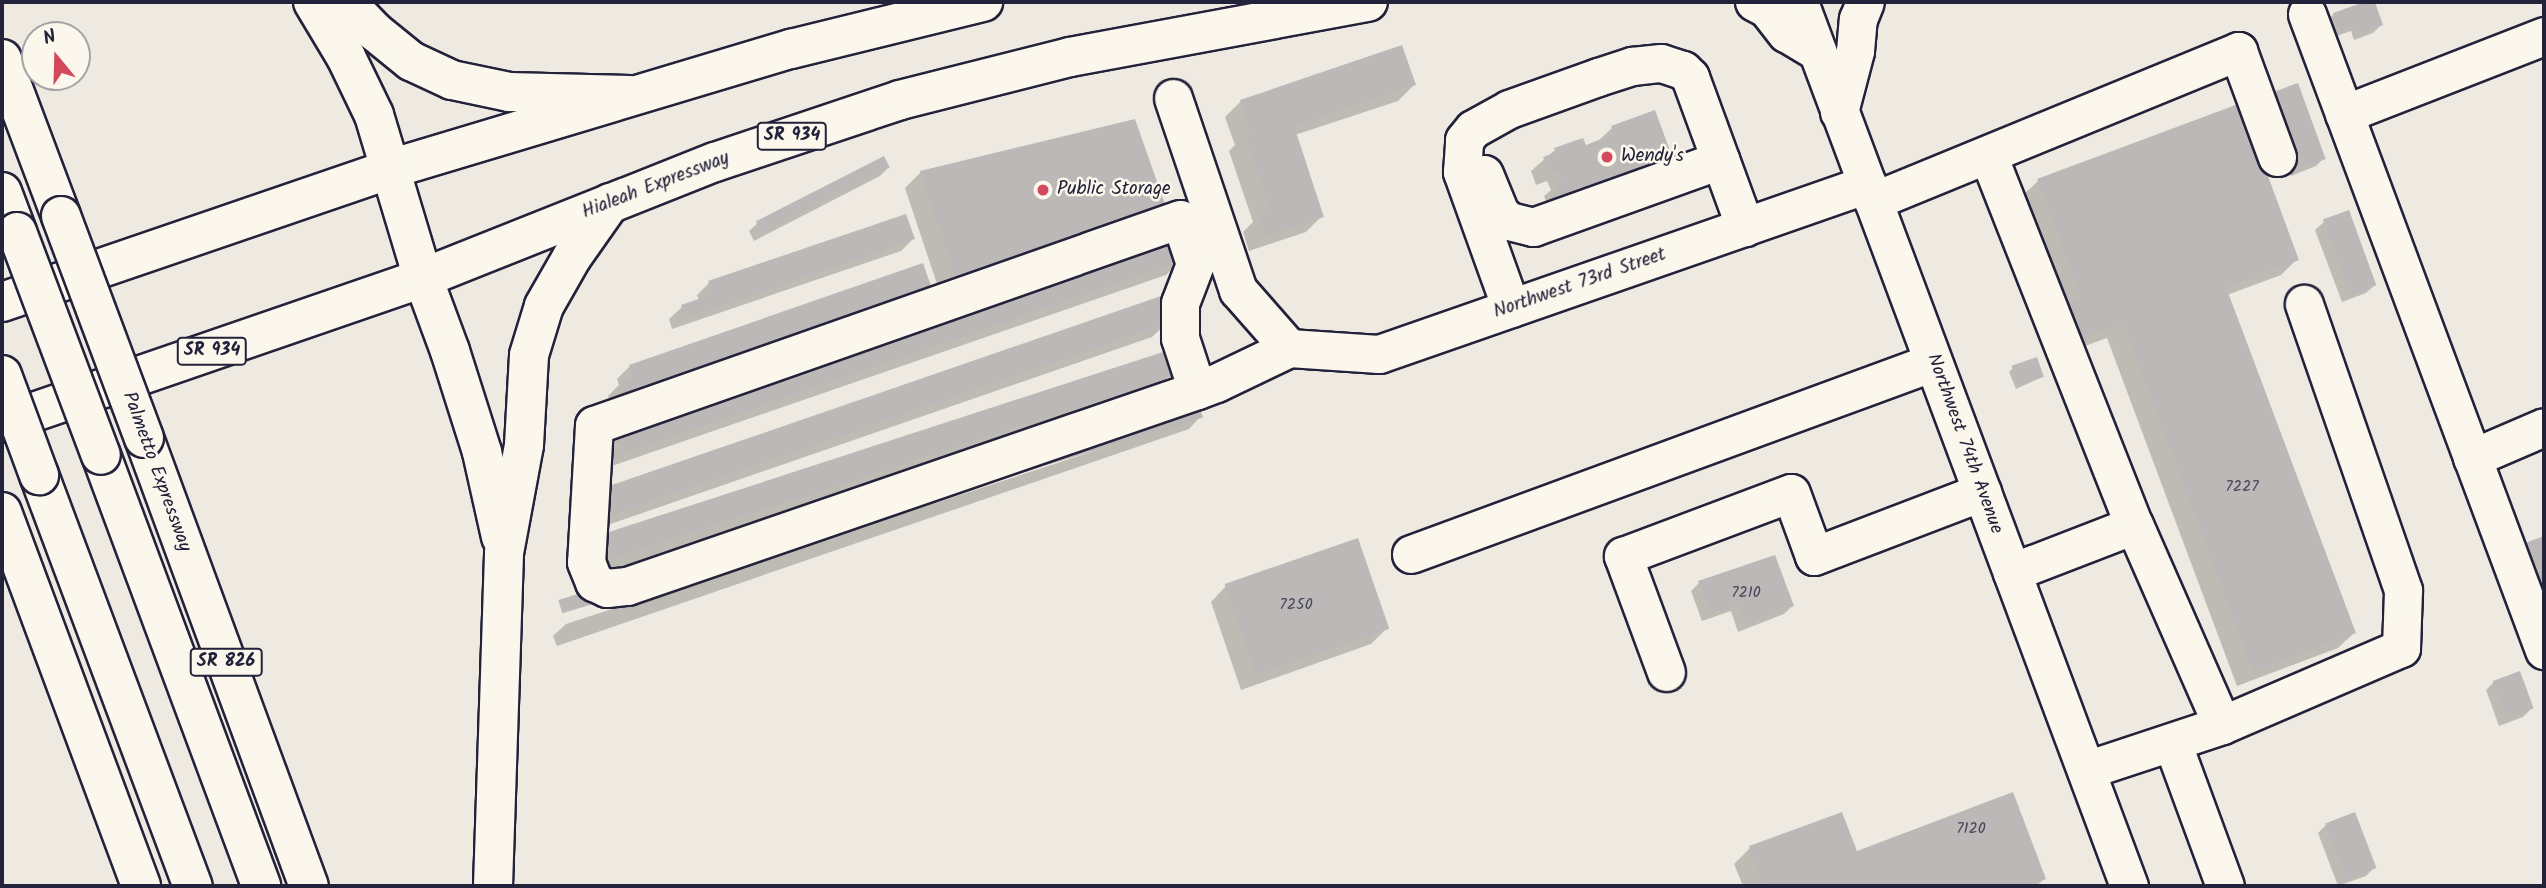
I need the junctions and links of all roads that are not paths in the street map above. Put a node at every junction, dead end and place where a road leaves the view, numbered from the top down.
1 (313, 2) edge
2 (340, 2) edge
3 (983, 2) edge
4 (1368, 2) edge
5 (1755, 2) edge
6 (1799, 2) edge
7 (1865, 2) edge
8 (2307, 14) dead end
9 (2544, 36) edge
10 (1817, 51) junction
11 (2, 59) edge
12 (630, 95) junction
13 (1173, 98) dead end
14 (1839, 112) junction
15 (2344, 114) junction
16 (1499, 116) junction
17 (1988, 155) junction
18 (2277, 157) dead end
19 (1720, 160) junction
20 (390, 169) junction
21 (2, 192) edge
22 (1870, 193) junction
23 (610, 203) junction
24 (1745, 227) junction
25 (423, 278) junction
26 (2, 302) edge
27 (2304, 304) dead end
28 (1511, 308) junction
29 (1289, 348) junction
30 (1933, 362) junction
31 (2, 375) edge
32 (1196, 390) junction
33 (2, 423) edge
34 (2544, 427) edge
35 (2472, 458) junction
36 (1982, 492) junction
37 (2, 512) edge
38 (2134, 525) junction
39 (504, 553) junction
40 (1411, 554) dead end
41 (2012, 572) junction
42 (2544, 650) edge
43 (1666, 672) dead end
44 (2222, 725) junction
45 (2172, 741) junction
46 (2086, 770) junction
47 (2119, 884) edge
48 (142, 886) edge
49 (193, 886) edge
50 (261, 886) edge
51 (309, 886) edge
52 (493, 886) edge
53 (2225, 886) edge

1 - 20 main road
2 - 12 main road
3 - 12 main road
4 - 23 main road, Hialeah Expressway / SR 934
5 - 10 main road
6 - 10 street, Northwest 74th Avenue
7 - 14 street
8 - 15 street
9 - 15 street
10 - 14 street, Northwest 74th Avenue
11 - 51 main road, Palmetto Expressway / SR 826, bridge
12 - 20 main road
13 - 29 street
14 - 22 street, Northwest 74th Avenue
15 - 35 street
16 - 19 street
16 - 19 street
16 - 28 street
17 - 18 street, Northwest 73rd Street
17 - 22 street, Northwest 73rd Street
17 - 38 street
19 - 24 street
20 - 25 main road
20 - 26 main road
21 - 50 main road, bridge
22 - 24 street, Northwest 73rd Street
22 - 30 street, Northwest 74th Avenue
23 - 25 main road, Hialeah Expressway / SR 934
23 - 39 main road
24 - 28 street, Northwest 73rd Street
25 - 33 main road, Hialeah Expressway / SR 934
25 - 39 main road
27 - 44 street
28 - 29 street, Northwest 73rd Street
29 - 32 street
30 - 36 street, Northwest 74th Avenue
30 - 40 street
31 - 49 main road, bridge
32 - 32 street
34 - 35 street
35 - 42 street
36 - 41 street, Northwest 74th Avenue
36 - 43 street
37 - 48 main road
38 - 41 street
38 - 44 street
39 - 52 main road
41 - 46 street, Northwest 74th Avenue
44 - 45 street
45 - 46 street
45 - 53 street
46 - 47 street, Northwest 74th Avenue

